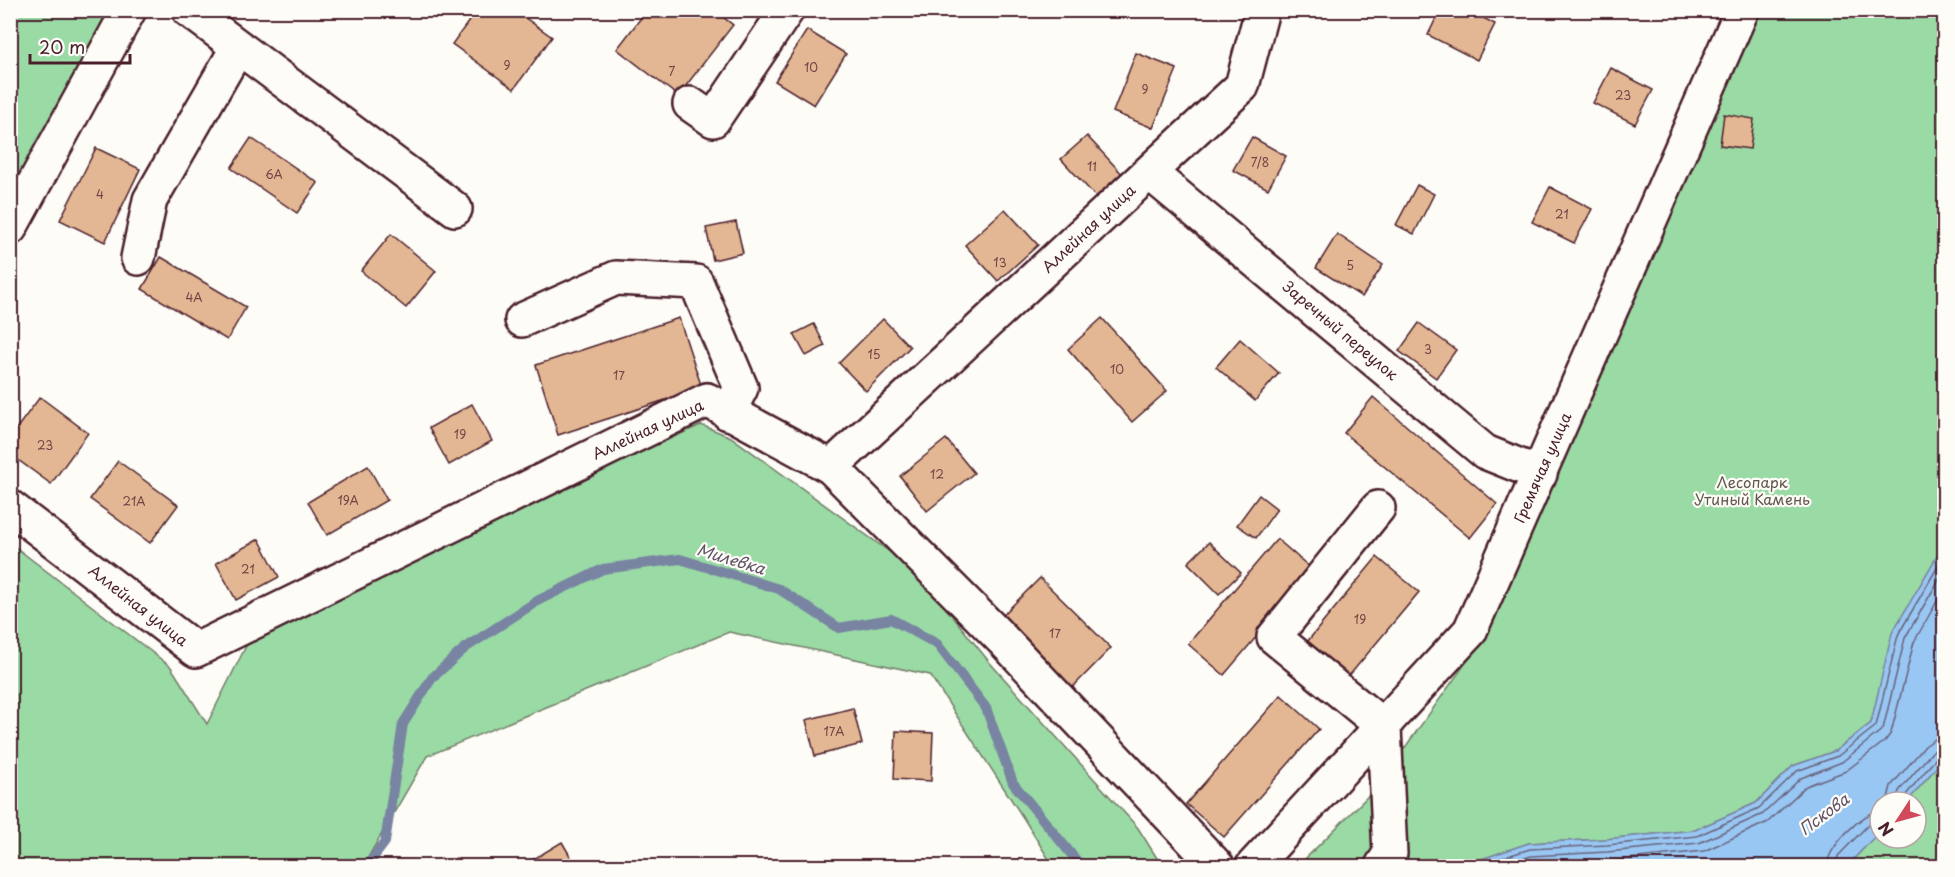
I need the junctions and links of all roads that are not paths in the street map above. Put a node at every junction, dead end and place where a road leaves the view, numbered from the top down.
1 (129, 10) edge
2 (189, 10) edge
3 (787, 10) edge
4 (1262, 10) edge
5 (1742, 10) edge
6 (238, 47) junction
7 (690, 104) dead end
8 (1150, 173) junction
9 (455, 209) dead end
10 (10, 228) edge
11 (138, 258) dead end
12 (522, 320) dead end
13 (728, 413) junction
14 (831, 467) junction
15 (1540, 474) junction
16 (10, 507) edge
17 (1378, 508) dead end
18 (1384, 727) junction
19 (1217, 867) edge
20 (1253, 867) edge
21 (1382, 867) edge

1 - 10 street
2 - 6 street
3 - 7 street
4 - 8 street, Аллейная улица
5 - 15 street, Гремячая улица
6 - 9 street
6 - 11 street
8 - 14 street, Аллейная улица
8 - 15 street, Заречный переулок
12 - 13 street
13 - 14 street, Аллейная улица
13 - 16 street, Аллейная улица
14 - 19 street
15 - 18 street, Гремячая улица
17 - 18 street
18 - 20 street, Гремячая улица
18 - 21 street

